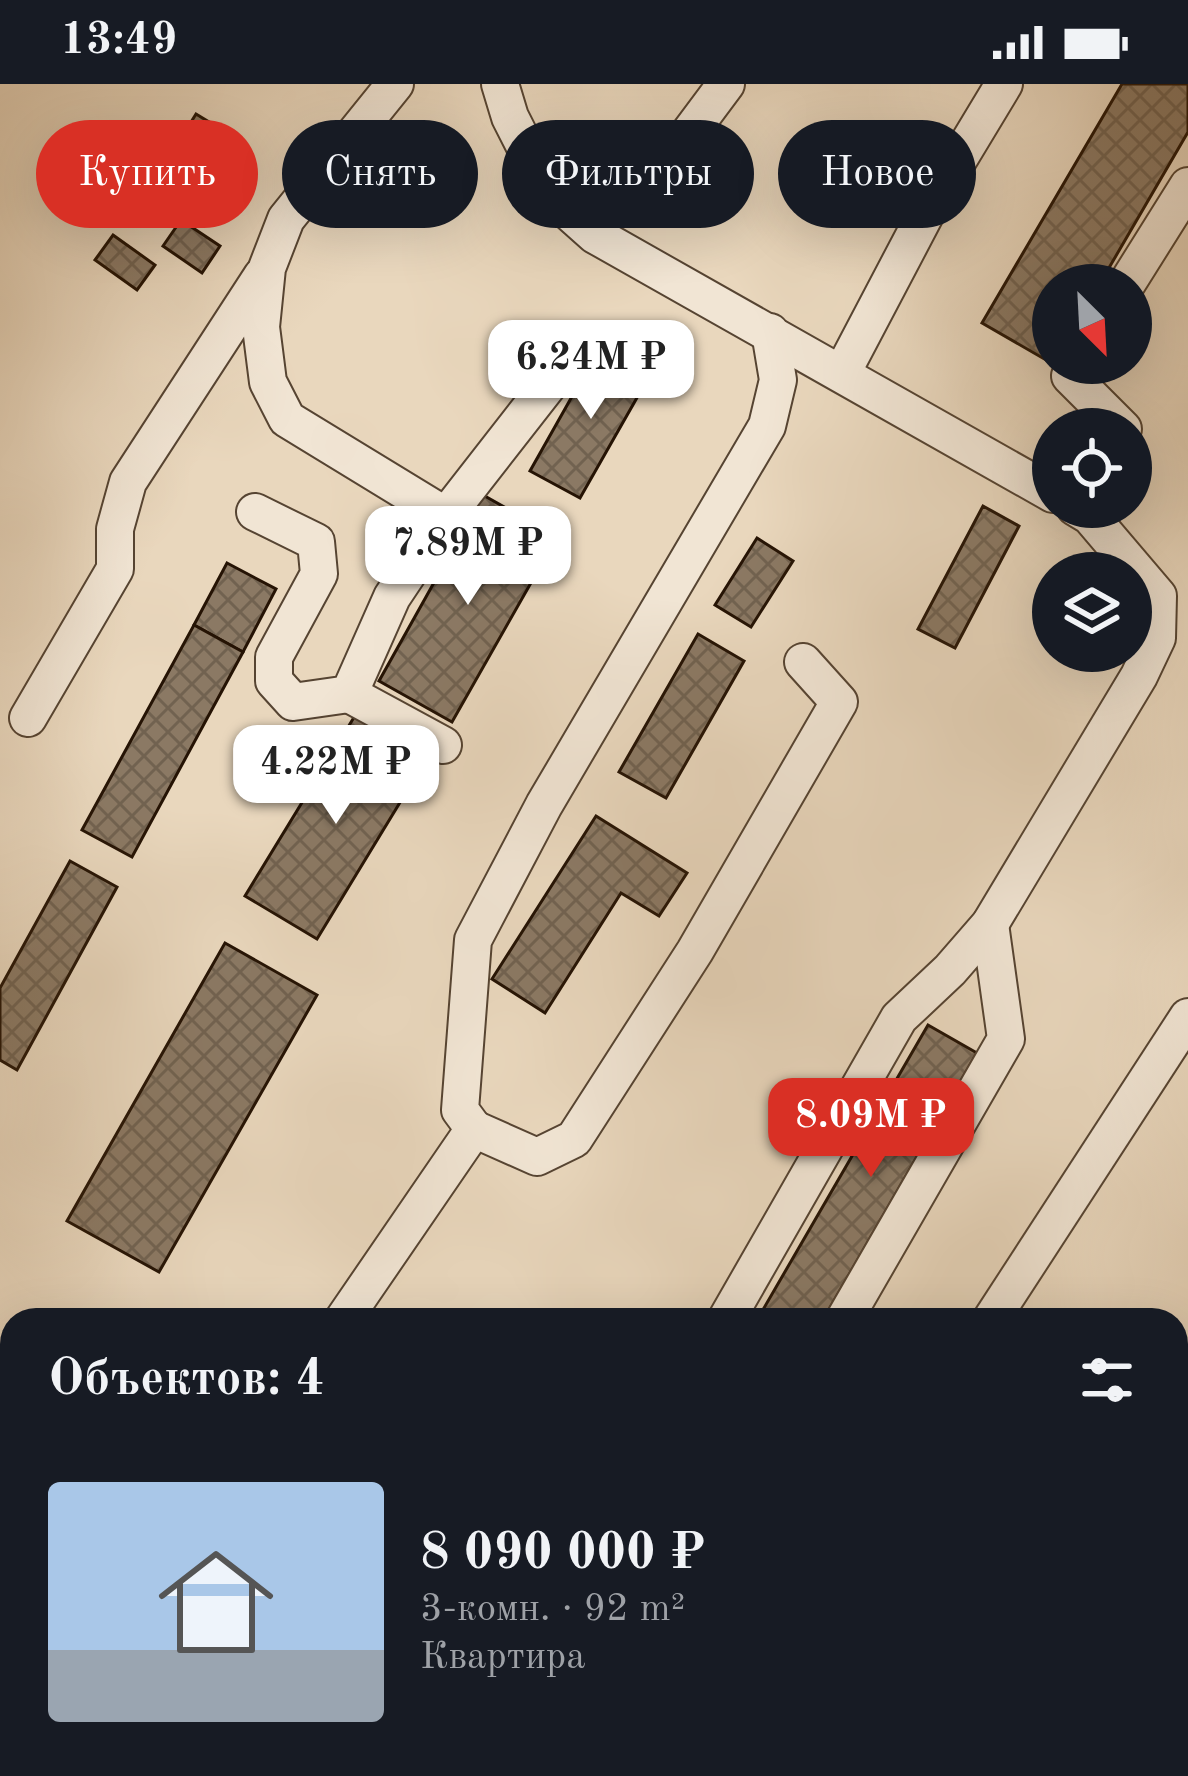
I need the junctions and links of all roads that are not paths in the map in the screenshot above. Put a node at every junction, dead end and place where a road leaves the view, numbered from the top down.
1 (395, 84) edge
2 (500, 84) edge
3 (726, 84) edge
4 (1004, 84) edge
5 (700, 120) edge
6 (1188, 186) edge
7 (1139, 264) edge
8 (267, 268) junction
9 (770, 332) junction
10 (842, 373) junction
11 (554, 379) dead end
12 (1078, 384) edge
13 (1102, 408) edge
14 (1032, 482) edge
15 (255, 512) dead end
16 (446, 516) junction
17 (1101, 528) edge
18 (1173, 605) edge
19 (803, 662) dead end
20 (349, 694) junction
21 (28, 718) dead end
22 (443, 745) dead end
23 (989, 924) junction
24 (1188, 1017) edge
25 (474, 1129) junction
26 (351, 1308) edge
27 (733, 1308) edge
28 (851, 1308) edge
29 (999, 1308) edge

1 - 8 lane
2 - 9 lane
3 - 5 lane
4 - 10 lane
6 - 7 lane
8 - 16 lane
8 - 21 lane
9 - 10 lane
9 - 25 lane
10 - 14 lane
11 - 16 lane
12 - 13 lane
15 - 20 lane
16 - 20 lane
17 - 18 lane
18 - 23 lane
19 - 25 lane
20 - 22 lane
23 - 27 lane
23 - 28 lane
24 - 29 lane
25 - 26 lane

